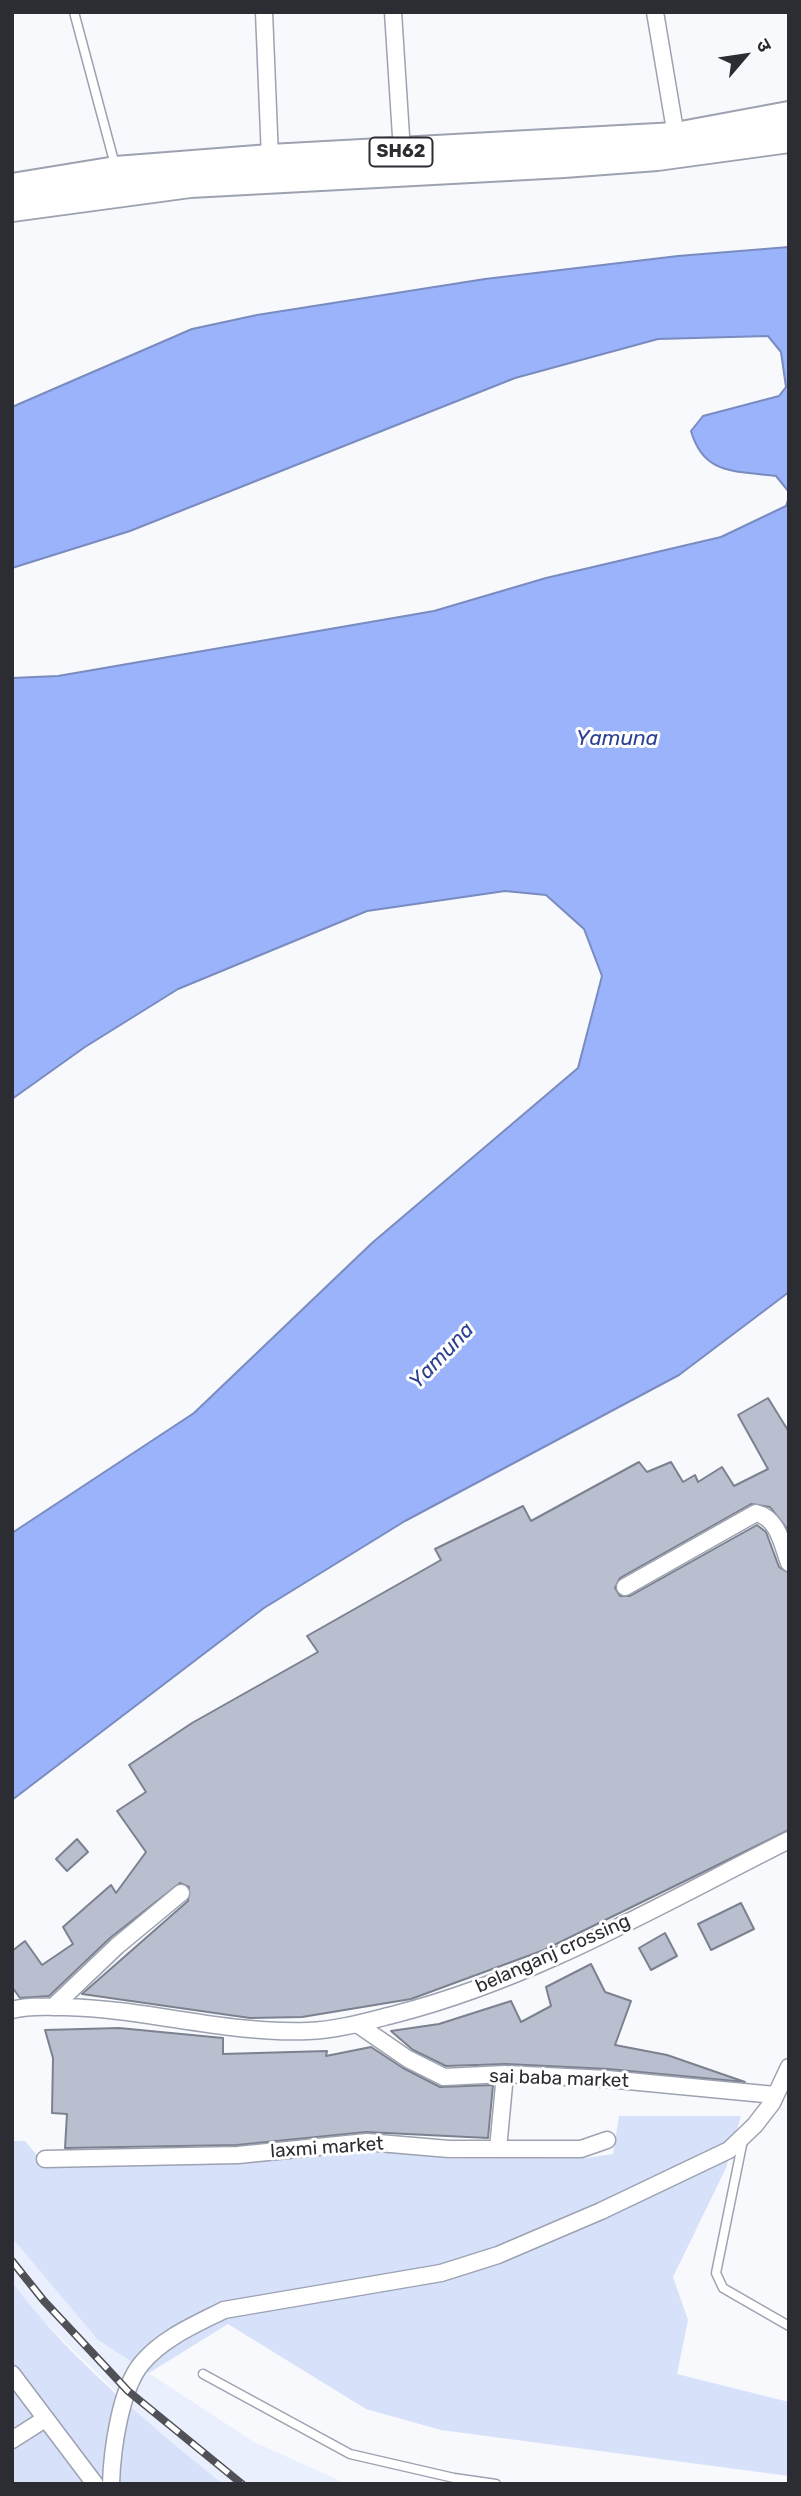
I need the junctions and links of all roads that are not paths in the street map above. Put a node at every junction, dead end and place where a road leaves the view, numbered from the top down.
1 (74, 12) edge
2 (264, 12) edge
3 (393, 12) edge
4 (655, 12) edge
5 (789, 115) edge
6 (676, 136) junction
7 (789, 139) edge
8 (402, 152) junction
9 (270, 158) junction
10 (118, 181) junction
11 (12, 187) edge
12 (12, 208) edge
13 (782, 1524) edge
14 (789, 1563) edge
15 (625, 1587) dead end
16 (789, 1840) edge
17 (181, 1893) dead end
18 (53, 2007) junction
19 (12, 2010) edge
20 (357, 2024) junction
21 (789, 2067) edge
22 (505, 2074) junction
23 (775, 2095) junction
24 (744, 2138) junction
25 (607, 2140) dead end
26 (498, 2149) junction
27 (45, 2159) dead end
28 (789, 2326) edge
29 (12, 2374) edge
30 (204, 2374) dead end
31 (45, 2419) junction
32 (12, 2440) edge
33 (88, 2481) edge
34 (111, 2484) edge
35 (496, 2484) edge

1 - 10 lane
2 - 9 street
3 - 8 street
4 - 6 street
5 - 6 main road, SH62
6 - 8 main road, SH62
7 - 10 main road, SH62
8 - 9 main road, SH62
9 - 10 main road, SH62
10 - 11 main road, SH62
10 - 12 main road, SH62
13 - 14 street
13 - 15 street
16 - 20 street, belanganj crossing
17 - 18 street
18 - 19 street, belanganj crossing
18 - 20 street, belanganj crossing
20 - 22 street, sai baba market
21 - 23 street
22 - 23 street, sai baba market
22 - 26 street
23 - 24 street
24 - 28 lane
24 - 34 street
25 - 26 street, laxmi market
26 - 27 street, laxmi market
29 - 31 street
30 - 35 lane
31 - 32 street
31 - 33 street

